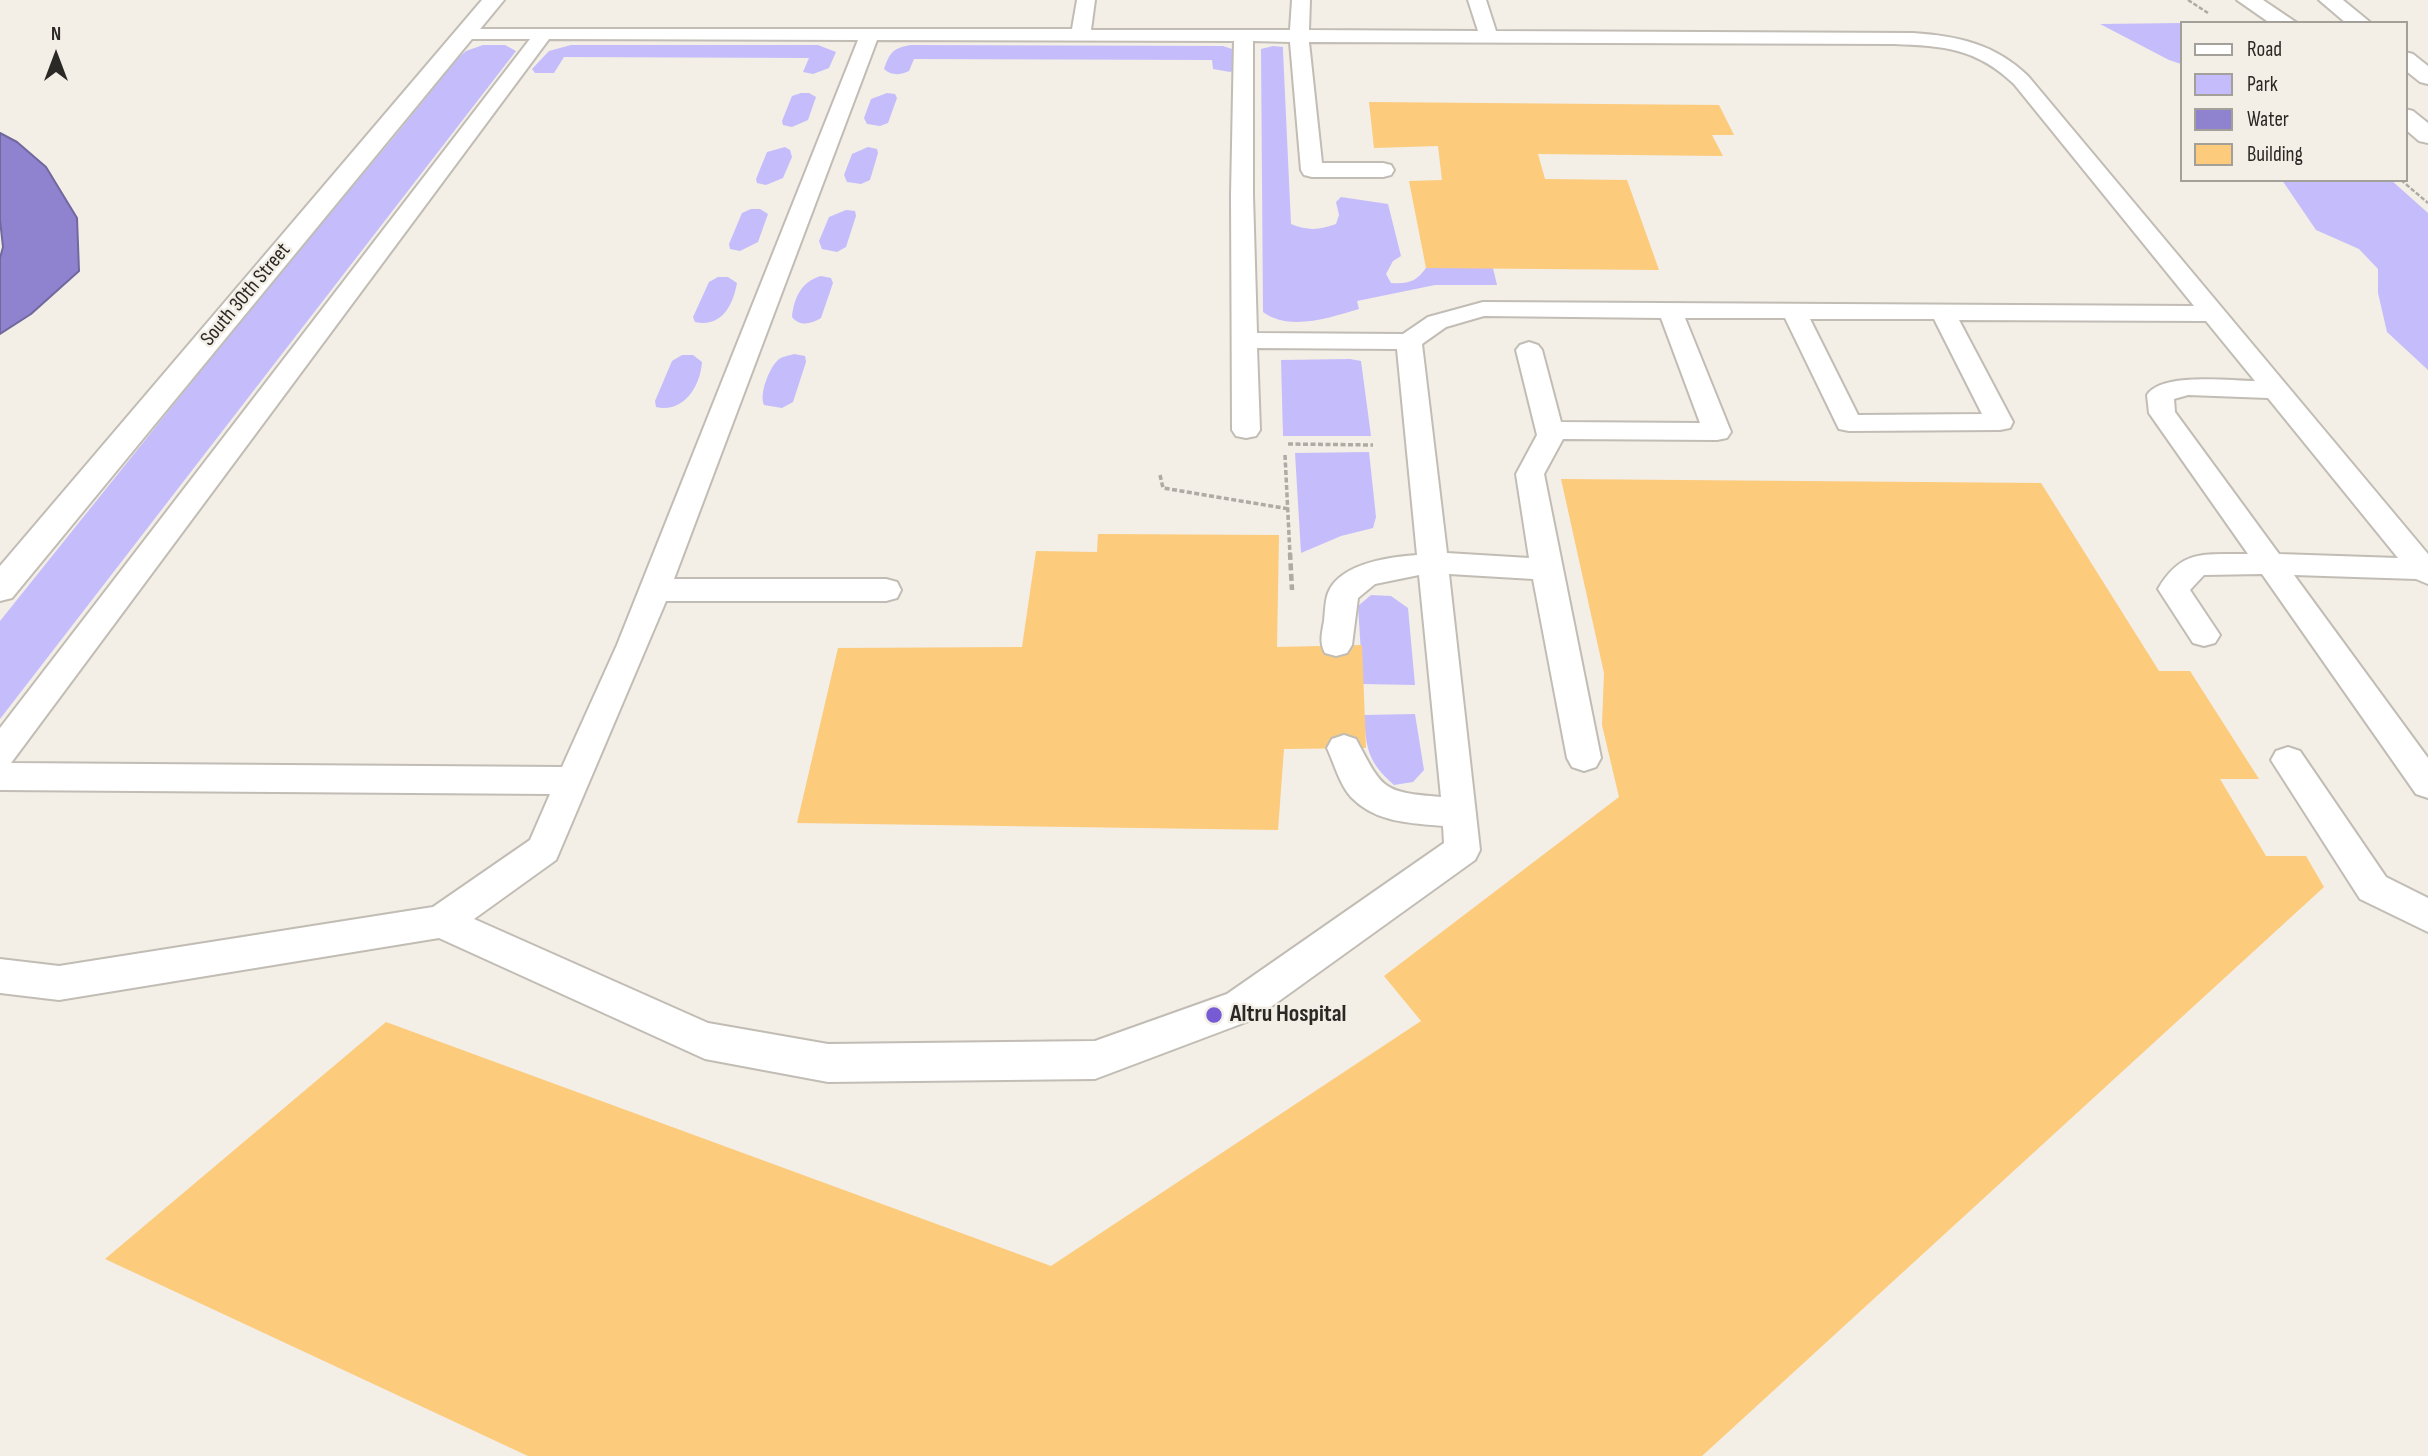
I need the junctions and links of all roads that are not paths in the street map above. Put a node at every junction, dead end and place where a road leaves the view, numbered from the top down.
1 (493, 0) edge
2 (1086, 0) edge
3 (1301, 0) edge
4 (1477, 0) edge
5 (2248, 0) edge
6 (2270, 0) edge
7 (2330, 0) edge
8 (2357, 0) edge
9 (2283, 21) edge
10 (2295, 21) edge
11 (2357, 21) edge
12 (2371, 21) edge
13 (465, 33) junction
14 (544, 33) junction
15 (870, 34) junction
16 (1081, 35) junction
17 (1244, 36) junction
18 (1299, 36) junction
19 (1489, 37) junction
20 (2407, 60) edge
21 (2428, 77) edge
22 (2407, 118) edge
23 (2428, 136) edge
24 (1383, 170) dead end
25 (1670, 310) junction
26 (1794, 311) junction
27 (1943, 312) junction
28 (2214, 314) junction
29 (1244, 340) junction
30 (1409, 342) junction
31 (1529, 350) dead end
32 (2277, 390) junction
33 (1246, 430) dead end
34 (1550, 430) junction
35 (1431, 564) junction
36 (2270, 564) junction
37 (1546, 569) junction
38 (2426, 572) edge
39 (0, 589) edge
40 (654, 590) junction
41 (886, 590) dead end
42 (2204, 635) dead end
43 (1336, 645) dead end
44 (1344, 748) dead end
45 (0, 753) edge
46 (1584, 758) dead end
47 (2288, 760) dead end
48 (0, 776) edge
49 (573, 781) junction
50 (2428, 784) edge
51 (1460, 813) junction
52 (2428, 916) edge
53 (441, 922) junction
54 (0, 976) edge

1 - 13 street, South 30th Street
2 - 16 lane
3 - 18 lane
4 - 19 lane
5 - 9 street
6 - 10 street
7 - 11 street
8 - 12 street
13 - 14 lane
13 - 39 street, South 30th Street
14 - 15 lane
14 - 45 lane
15 - 16 lane
15 - 40 lane
16 - 17 lane
17 - 18 lane
17 - 29 lane
18 - 19 lane
18 - 24 lane
19 - 28 lane
20 - 21 street
22 - 23 street
25 - 26 lane
25 - 30 lane
25 - 34 lane
26 - 27 lane
26 - 27 lane
27 - 28 lane
28 - 32 lane
29 - 30 lane
29 - 33 lane
30 - 35 lane
31 - 34 lane
32 - 36 lane
32 - 38 lane
34 - 37 lane
35 - 37 lane
35 - 43 lane
35 - 51 lane
36 - 38 lane
36 - 42 lane
36 - 50 lane
37 - 46 lane
40 - 41 lane
40 - 49 lane
44 - 51 lane
47 - 52 lane
48 - 49 lane
49 - 53 lane
51 - 53 lane
53 - 54 lane

